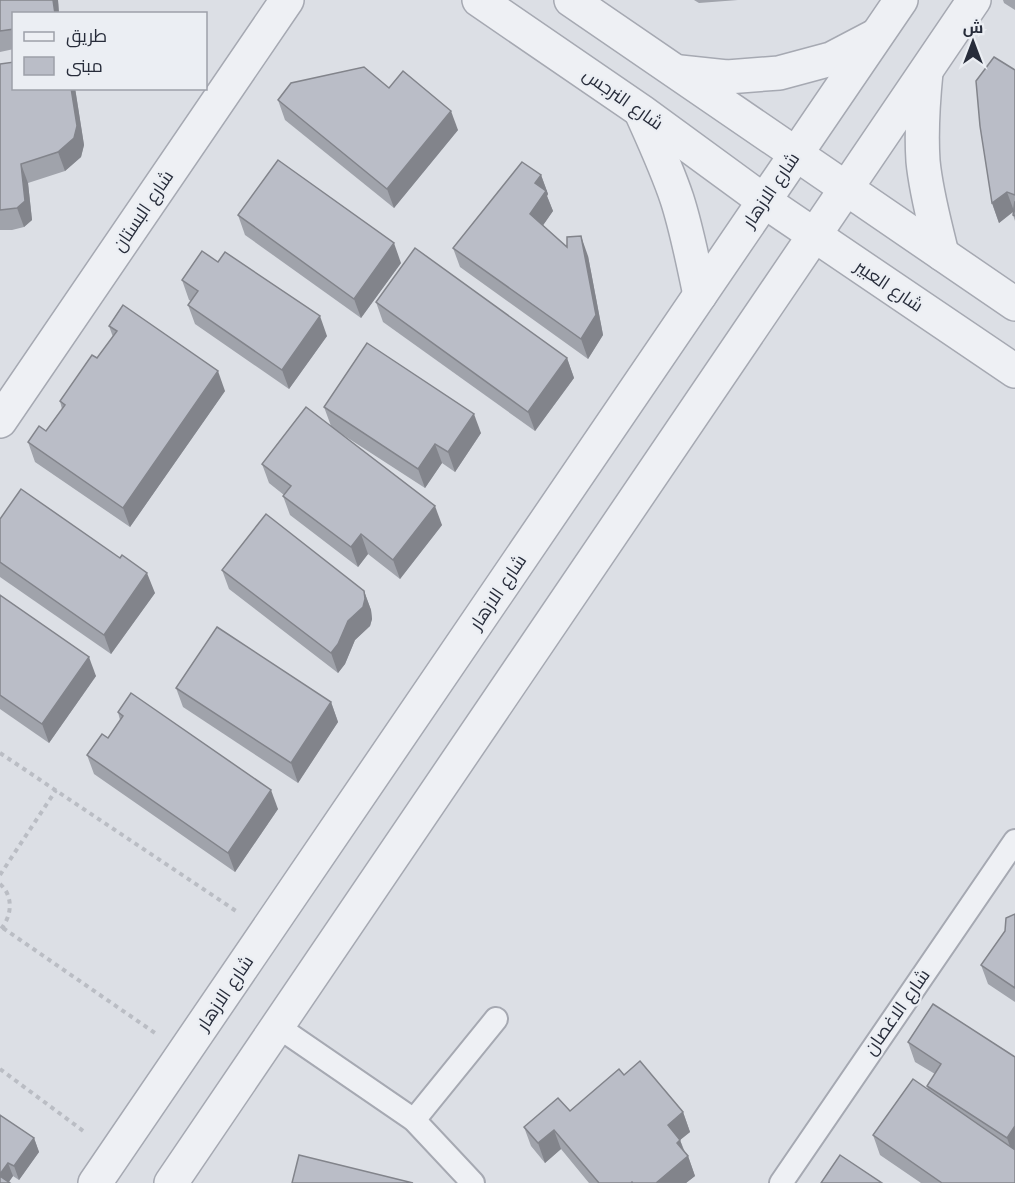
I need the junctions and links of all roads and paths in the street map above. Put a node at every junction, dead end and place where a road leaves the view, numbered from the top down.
1 (287, 0) edge
2 (479, 0) edge
3 (571, 0) edge
4 (901, 0) edge
5 (974, 0) edge
6 (877, 34) junction
7 (926, 69) junction
8 (674, 71) junction
9 (641, 111) junction
10 (796, 153) junction
11 (846, 188) junction
12 (764, 201) junction
13 (814, 235) junction
14 (942, 254) junction
15 (700, 295) junction
16 (1015, 304) edge
17 (1015, 371) edge
18 (0, 421) edge
19 (0, 753) edge
20 (56, 790) junction
21 (1015, 841) edge
22 (0, 875) edge
23 (0, 884) edge
24 (1, 929) edge
25 (267, 932) junction
26 (496, 1019) dead end
27 (277, 1026) junction
28 (184, 1053) junction
29 (0, 1069) edge
30 (414, 1120) junction
31 (115, 1155) junction
32 (95, 1183) edge
33 (171, 1183) edge
34 (473, 1183) edge
35 (781, 1183) edge

1 - 18 street, شارع البستان
2 - 9 street, شارع النرجس
3 - 8 street
4 - 6 street, شارع الازهار
5 - 7 street
6 - 8 street
6 - 10 street, شارع الازهار
7 - 11 street
7 - 14 street
8 - 10 street
9 - 12 street, شارع النرجس
9 - 15 street
10 - 11 street
10 - 12 street, شارع الازهار
11 - 13 street
11 - 14 street
12 - 13 street, شارع العبير
12 - 15 street, شارع الازهار
13 - 17 street, شارع العبير
13 - 27 street
14 - 16 street
15 - 25 street, شارع الازهار
19 - 20 path
20 - 22 path
20 - 25 path
21 - 35 lane, شارع الاغصان
23 - 24 path
24 - 28 path
25 - 28 street, شارع الازهار
26 - 30 lane
27 - 30 lane
27 - 33 street
28 - 31 street, شارع الازهار
29 - 31 path
30 - 34 lane
31 - 32 street, شارع الازهار

